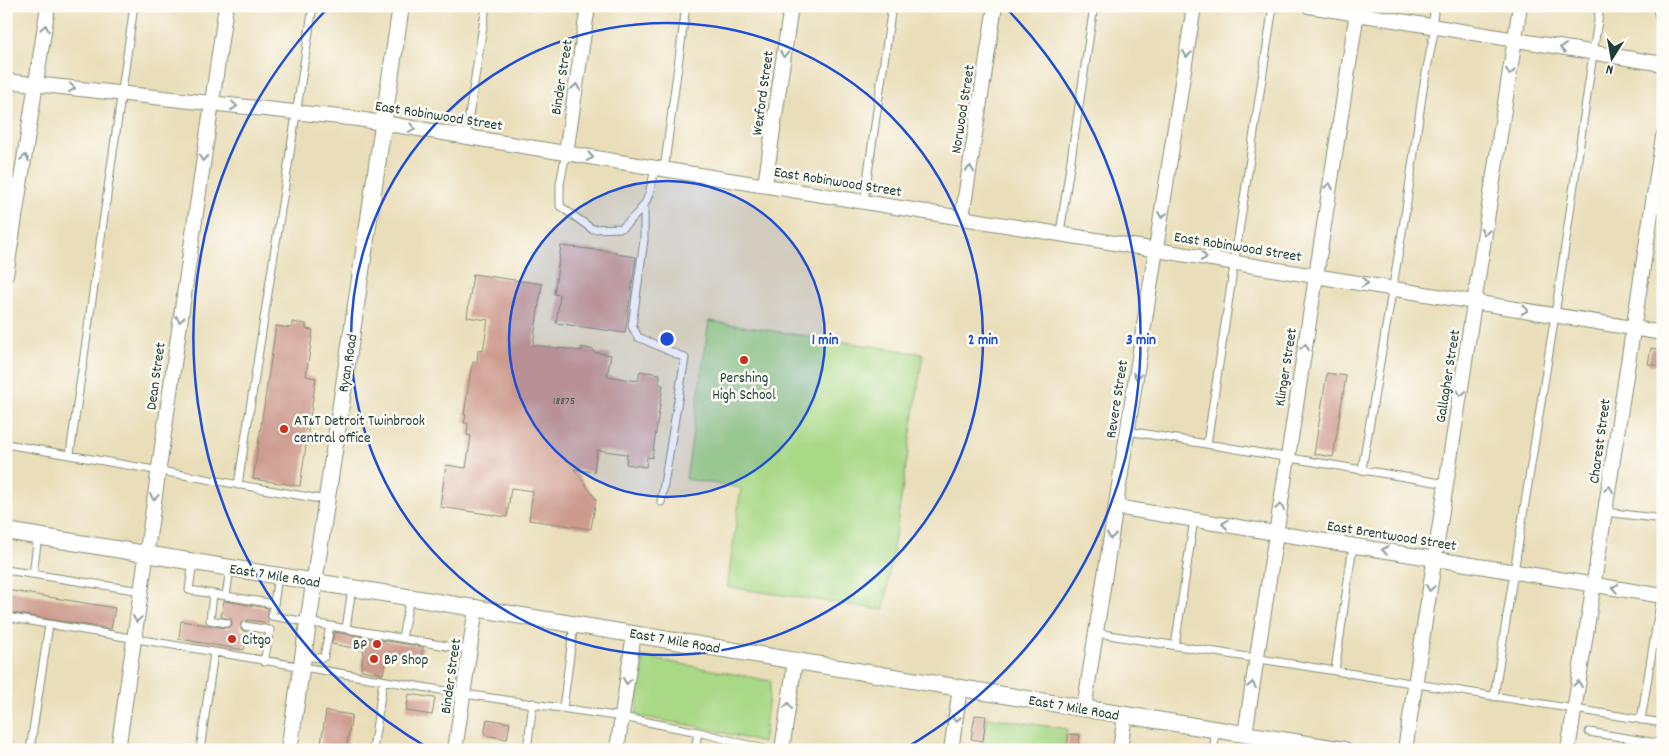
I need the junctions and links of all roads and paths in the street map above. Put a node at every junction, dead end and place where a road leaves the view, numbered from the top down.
1 (48, 6) edge
2 (134, 6) edge
3 (226, 6) edge
4 (313, 6) edge
5 (400, 6) edge
6 (486, 6) edge
7 (588, 6) edge
8 (686, 6) edge
9 (791, 6) edge
10 (892, 6) edge
11 (995, 6) edge
12 (1094, 6) edge
13 (1194, 6) edge
14 (1273, 6) edge
15 (1308, 6) edge
16 (1435, 6) edge
17 (1520, 6) edge
18 (1600, 6) edge
19 (1656, 6) edge
20 (1357, 10) edge
21 (1434, 27) junction
22 (1663, 30) edge
23 (1515, 40) junction
24 (1592, 53) junction
25 (1663, 64) edge
26 (6, 81) edge
27 (36, 84) junction
28 (121, 94) junction
29 (211, 103) junction
30 (297, 112) junction
31 (383, 123) junction
32 (466, 136) junction
33 (1663, 137) edge
34 (566, 153) junction
35 (659, 169) junction
36 (764, 185) junction
37 (864, 201) junction
38 (644, 207) junction
39 (962, 217) junction
40 (1060, 233) junction
41 (1156, 249) junction
42 (1234, 262) junction
43 (6, 275) edge
44 (1316, 275) junction
45 (1392, 288) junction
46 (1475, 301) junction
47 (1555, 314) junction
48 (1633, 328) junction
49 (1663, 332) edge
50 (1128, 431) junction
51 (6, 444) edge
52 (1208, 444) junction
53 (70, 454) junction
54 (1288, 456) junction
55 (1362, 470) junction
56 (158, 471) junction
57 (1446, 484) junction
58 (238, 485) junction
59 (326, 500) junction
60 (661, 502) dead end
61 (1116, 507) junction
62 (1605, 512) junction
63 (1663, 518) edge
64 (1194, 519) junction
65 (6, 531) edge
66 (1276, 532) junction
67 (38, 536) junction
68 (1353, 545) junction
69 (145, 554) junction
70 (1435, 558) junction
71 (193, 562) junction
72 (230, 568) junction
73 (6, 570) edge
74 (1515, 571) junction
75 (33, 574) junction
76 (278, 576) junction
77 (314, 581) junction
78 (1594, 584) junction
79 (352, 588) junction
80 (141, 591) junction
81 (1662, 592) edge
82 (213, 594) junction
83 (226, 596) junction
84 (410, 597) junction
85 (274, 604) junction
86 (476, 607) junction
87 (272, 616) junction
88 (6, 617) edge
89 (308, 622) junction
90 (226, 623) dead end
91 (574, 624) junction
92 (49, 625) junction
93 (245, 626) dead end
94 (330, 626) junction
95 (346, 629) junction
96 (270, 630) junction
97 (1096, 632) junction
98 (634, 633) junction
99 (402, 638) junction
100 (134, 640) junction
101 (1175, 646) junction
102 (470, 650) junction
103 (214, 653) junction
104 (1256, 659) junction
105 (795, 661) junction
106 (264, 662) junction
107 (302, 662) junction
108 (1336, 672) junction
109 (383, 681) junction
110 (1415, 684) junction
111 (960, 688) junction
112 (464, 694) junction
113 (1494, 697) junction
114 (534, 703) junction
115 (563, 708) junction
116 (1084, 709) junction
117 (1574, 710) junction
118 (1125, 715) junction
119 (622, 717) junction
120 (1641, 720) junction
121 (1663, 723) edge
122 (1215, 729) junction
123 (698, 732) junction
124 (1589, 732) dead end
125 (1252, 740) edge
126 (1651, 742) junction
127 (1663, 743) edge
128 (1289, 745) edge
129 (1326, 748) edge
130 (30, 750) edge
131 (118, 750) edge
132 (200, 750) edge
133 (289, 750) edge
134 (373, 750) edge
135 (455, 750) edge
136 (527, 750) edge
137 (617, 750) edge
138 (695, 750) edge
139 (768, 750) edge
140 (782, 750) edge
141 (951, 750) edge
142 (1120, 750) edge
143 (1214, 750) edge
144 (1344, 750) edge
145 (1405, 750) edge
146 (1568, 750) edge
147 (1650, 750) edge

27 -> 1 street
2 - 28 lane
3 - 29 street, Dean Street
4 - 30 lane
5 - 31 street, Ryan Road
6 - 32 lane
34 -> 7 street, Binder Street
8 - 35 lane
9 -> 36 street, Wexford Street
10 - 37 lane
39 -> 11 street, Norwood Street
12 - 40 lane
13 -> 41 street, Revere Street
14 - 42 lane
15 - 20 street
16 - 21 lane
17 - 23 street, Gallagher Street
18 - 24 lane
19 - 22 lane
20 - 21 street
44 -> 20 street, Klinger Street
21 - 23 street
21 - 45 lane
24 -> 23 street
23 -> 46 street, Gallagher Street
24 - 25 street
24 - 47 lane
26 - 27 street, East Robinwood Street
27 -> 28 street, East Robinwood Street
43 -> 27 street
28 - 29 street, East Robinwood Street
28 - 53 lane
29 -> 30 street, East Robinwood Street
29 -> 56 street, Dean Street
30 - 31 street, East Robinwood Street
30 - 58 lane
31 -> 32 street, East Robinwood Street
31 - 59 street, Ryan Road
32 - 34 street, East Robinwood Street
33 - 48 street, Charest Street
34 -> 35 street, East Robinwood Street
34 - 38 lane
35 - 36 street, East Robinwood Street
35 - 38 lane
36 - 37 street, East Robinwood Street
37 - 39 street, East Robinwood Street
38 - 60 lane
39 - 40 street, East Robinwood Street
40 - 41 street, East Robinwood Street
41 -> 42 street, East Robinwood Street
41 -> 50 street, Revere Street
42 - 44 street, East Robinwood Street
42 - 52 lane
44 -> 45 street, East Robinwood Street
54 -> 44 street, Klinger Street
45 - 46 street, East Robinwood Street
45 - 55 lane
46 -> 47 street, East Robinwood Street
46 -> 57 street, Gallagher Street
47 - 48 street, East Robinwood Street
47 - 74 lane
48 - 49 street, East Robinwood Street
62 -> 48 street, Charest Street
50 - 52 lane
50 - 61 street, Revere Street
51 - 53 lane
52 - 54 lane
53 - 56 lane
54 - 55 lane
66 -> 54 street, Klinger Street
55 - 57 lane
56 - 58 lane
56 -> 69 street, Dean Street
57 - 70 street, Gallagher Street
58 - 59 lane
59 - 77 street, Ryan Road
61 - 64 street, East Brentwood Street
61 -> 97 street, Revere Street
62 - 63 lane
62 - 78 street, Charest Street
66 -> 64 street, East Brentwood Street
64 - 101 lane
65 - 67 street, East 7 Mile Road
66 - 68 street, East Brentwood Street
66 - 104 street, Klinger Street
67 - 69 street, East 7 Mile Road
67 - 75 lane
70 -> 68 street, East Brentwood Street
68 - 108 lane
69 - 71 street, East 7 Mile Road
69 - 80 street, Dean Street
70 - 74 street, East Brentwood Street
70 -> 110 street, Gallagher Street
71 - 72 street, East 7 Mile Road
71 - 82 lane
72 - 76 street, East 7 Mile Road
72 - 83 lane
73 - 75 lane
74 - 78 street, East Brentwood Street
74 - 113 lane
75 - 80 lane
76 - 77 street, East 7 Mile Road
76 - 85 lane
77 - 79 street, East 7 Mile Road
77 - 89 street, Ryan Road
81 -> 78 street, East Brentwood Street
117 -> 78 street, Charest Street
79 - 84 street, East 7 Mile Road
79 - 95 lane
80 -> 100 street, Dean Street
81 - 120 lane
82 - 83 lane
82 - 90 lane
83 - 85 lane
84 - 86 street, East 7 Mile Road
84 - 99 lane
85 - 87 lane
86 - 91 street, East 7 Mile Road
86 - 102 street, Binder Street
87 - 89 lane
87 - 96 lane
88 - 92 lane
89 - 94 lane
89 - 107 street, Ryan Road
91 - 98 street, East 7 Mile Road
91 - 115 lane
92 - 100 lane
92 - 130 lane
93 - 96 lane
94 - 95 lane
94 - 107 lane
95 - 99 lane
96 - 106 lane
97 - 101 lane
97 - 116 street, Revere Street
98 - 105 street, East 7 Mile Road
98 -> 119 street
99 - 102 lane
100 - 103 lane
100 - 131 street, Dean Street
101 - 104 lane
102 - 112 street, Binder Street
103 - 106 lane
103 - 132 lane
104 - 108 lane
125 -> 104 street, Klinger Street
105 - 111 street, East 7 Mile Road
140 -> 105 street
106 - 107 lane
107 - 109 lane
107 - 133 street, Ryan Road
108 - 110 lane
109 - 112 lane
109 - 134 lane
110 - 113 lane
110 - 145 street, Gallagher Street
111 - 116 street, East 7 Mile Road
111 -> 141 street
112 - 114 lane
112 - 135 street, Binder Street
113 - 117 lane
114 - 115 lane
114 - 136 lane
115 - 119 lane
116 - 118 street, East 7 Mile Road
117 - 120 lane
117 - 146 street, Charest Street
118 - 122 street, East 7 Mile Road
118 - 142 street
119 - 123 lane
119 - 137 street
120 - 121 lane
122 - 125 street, East 7 Mile Road
122 - 143 lane
123 - 138 lane
123 - 139 lane
124 - 126 lane
125 - 128 street, East 7 Mile Road
126 - 127 lane
126 - 147 lane
128 - 129 street, East 7 Mile Road
129 - 144 street, East 7 Mile Road

